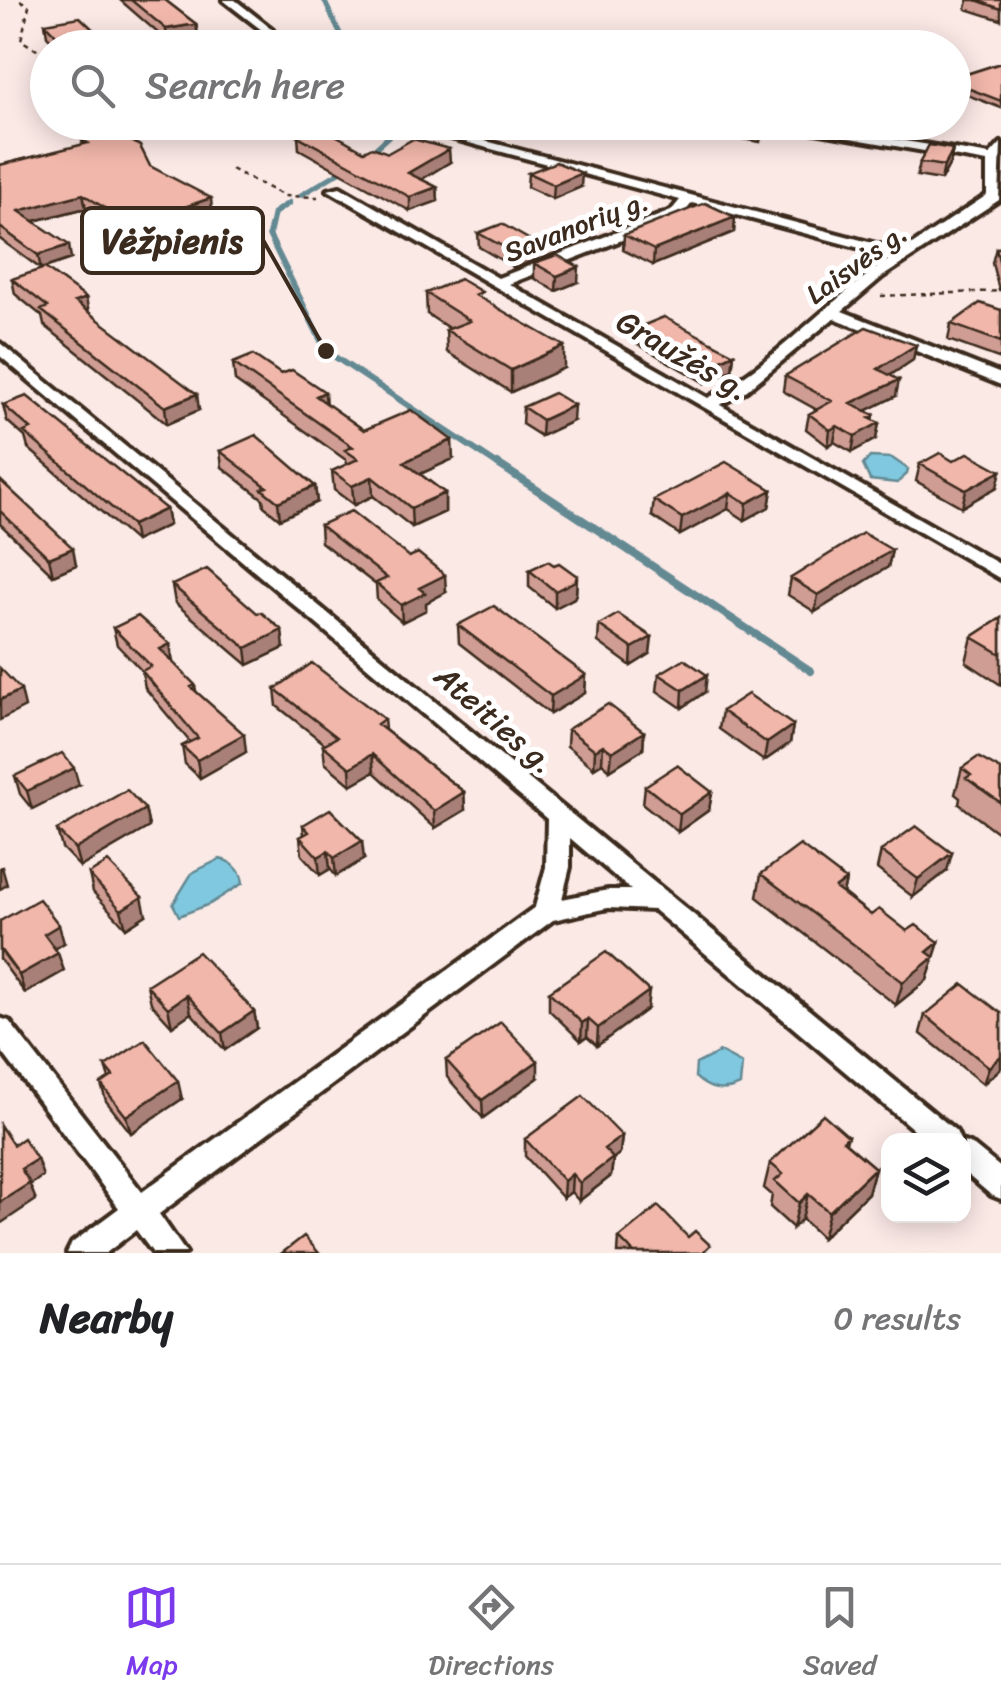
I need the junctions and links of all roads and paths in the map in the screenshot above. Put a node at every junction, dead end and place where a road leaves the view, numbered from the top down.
1 (20, 0) edge
2 (228, 0) edge
3 (268, 30) dead end
4 (30, 46) edge
5 (471, 140) edge
6 (895, 140) edge
7 (997, 154) edge
8 (231, 169) dead end
9 (335, 190) joint
10 (689, 197) junction
11 (998, 198) edge
12 (906, 256) junction
13 (498, 283) junction
14 (1001, 291) edge
15 (847, 298) junction
16 (830, 312) junction
17 (0, 348) edge
18 (1001, 380) edge
19 (709, 404) junction
20 (1001, 572) edge
21 (558, 820) junction
22 (660, 901) junction
23 (546, 912) junction
24 (0, 1029) edge
25 (938, 1133) edge
26 (971, 1161) edge
27 (1001, 1186) edge
28 (139, 1212) junction
29 (82, 1253) edge
30 (170, 1253) edge

1 - 4 path
2 - 3 street
5 - 10 street, Savanorių g.
6 - 7 street
7 - 11 street, Laisvės g.
8 - 9 path
9 - 13 street, Graužės g.
10 - 12 street
10 - 13 street, Savanorių g.
11 - 12 street, Laisvės g.
12 - 15 street, Laisvės g.
13 - 19 street, Graužės g.
14 - 15 path
15 - 16 street, Laisvės g.
16 - 18 street
16 - 19 street, Laisvės g.
17 - 21 street, Ateities g.
19 - 20 street, Graužės g.
21 - 22 street, Ateities g.
21 - 23 street
22 - 23 street
22 - 25 street, Ateities g.
23 - 28 street
24 - 28 street
26 - 27 street
28 - 29 street
28 - 30 street

